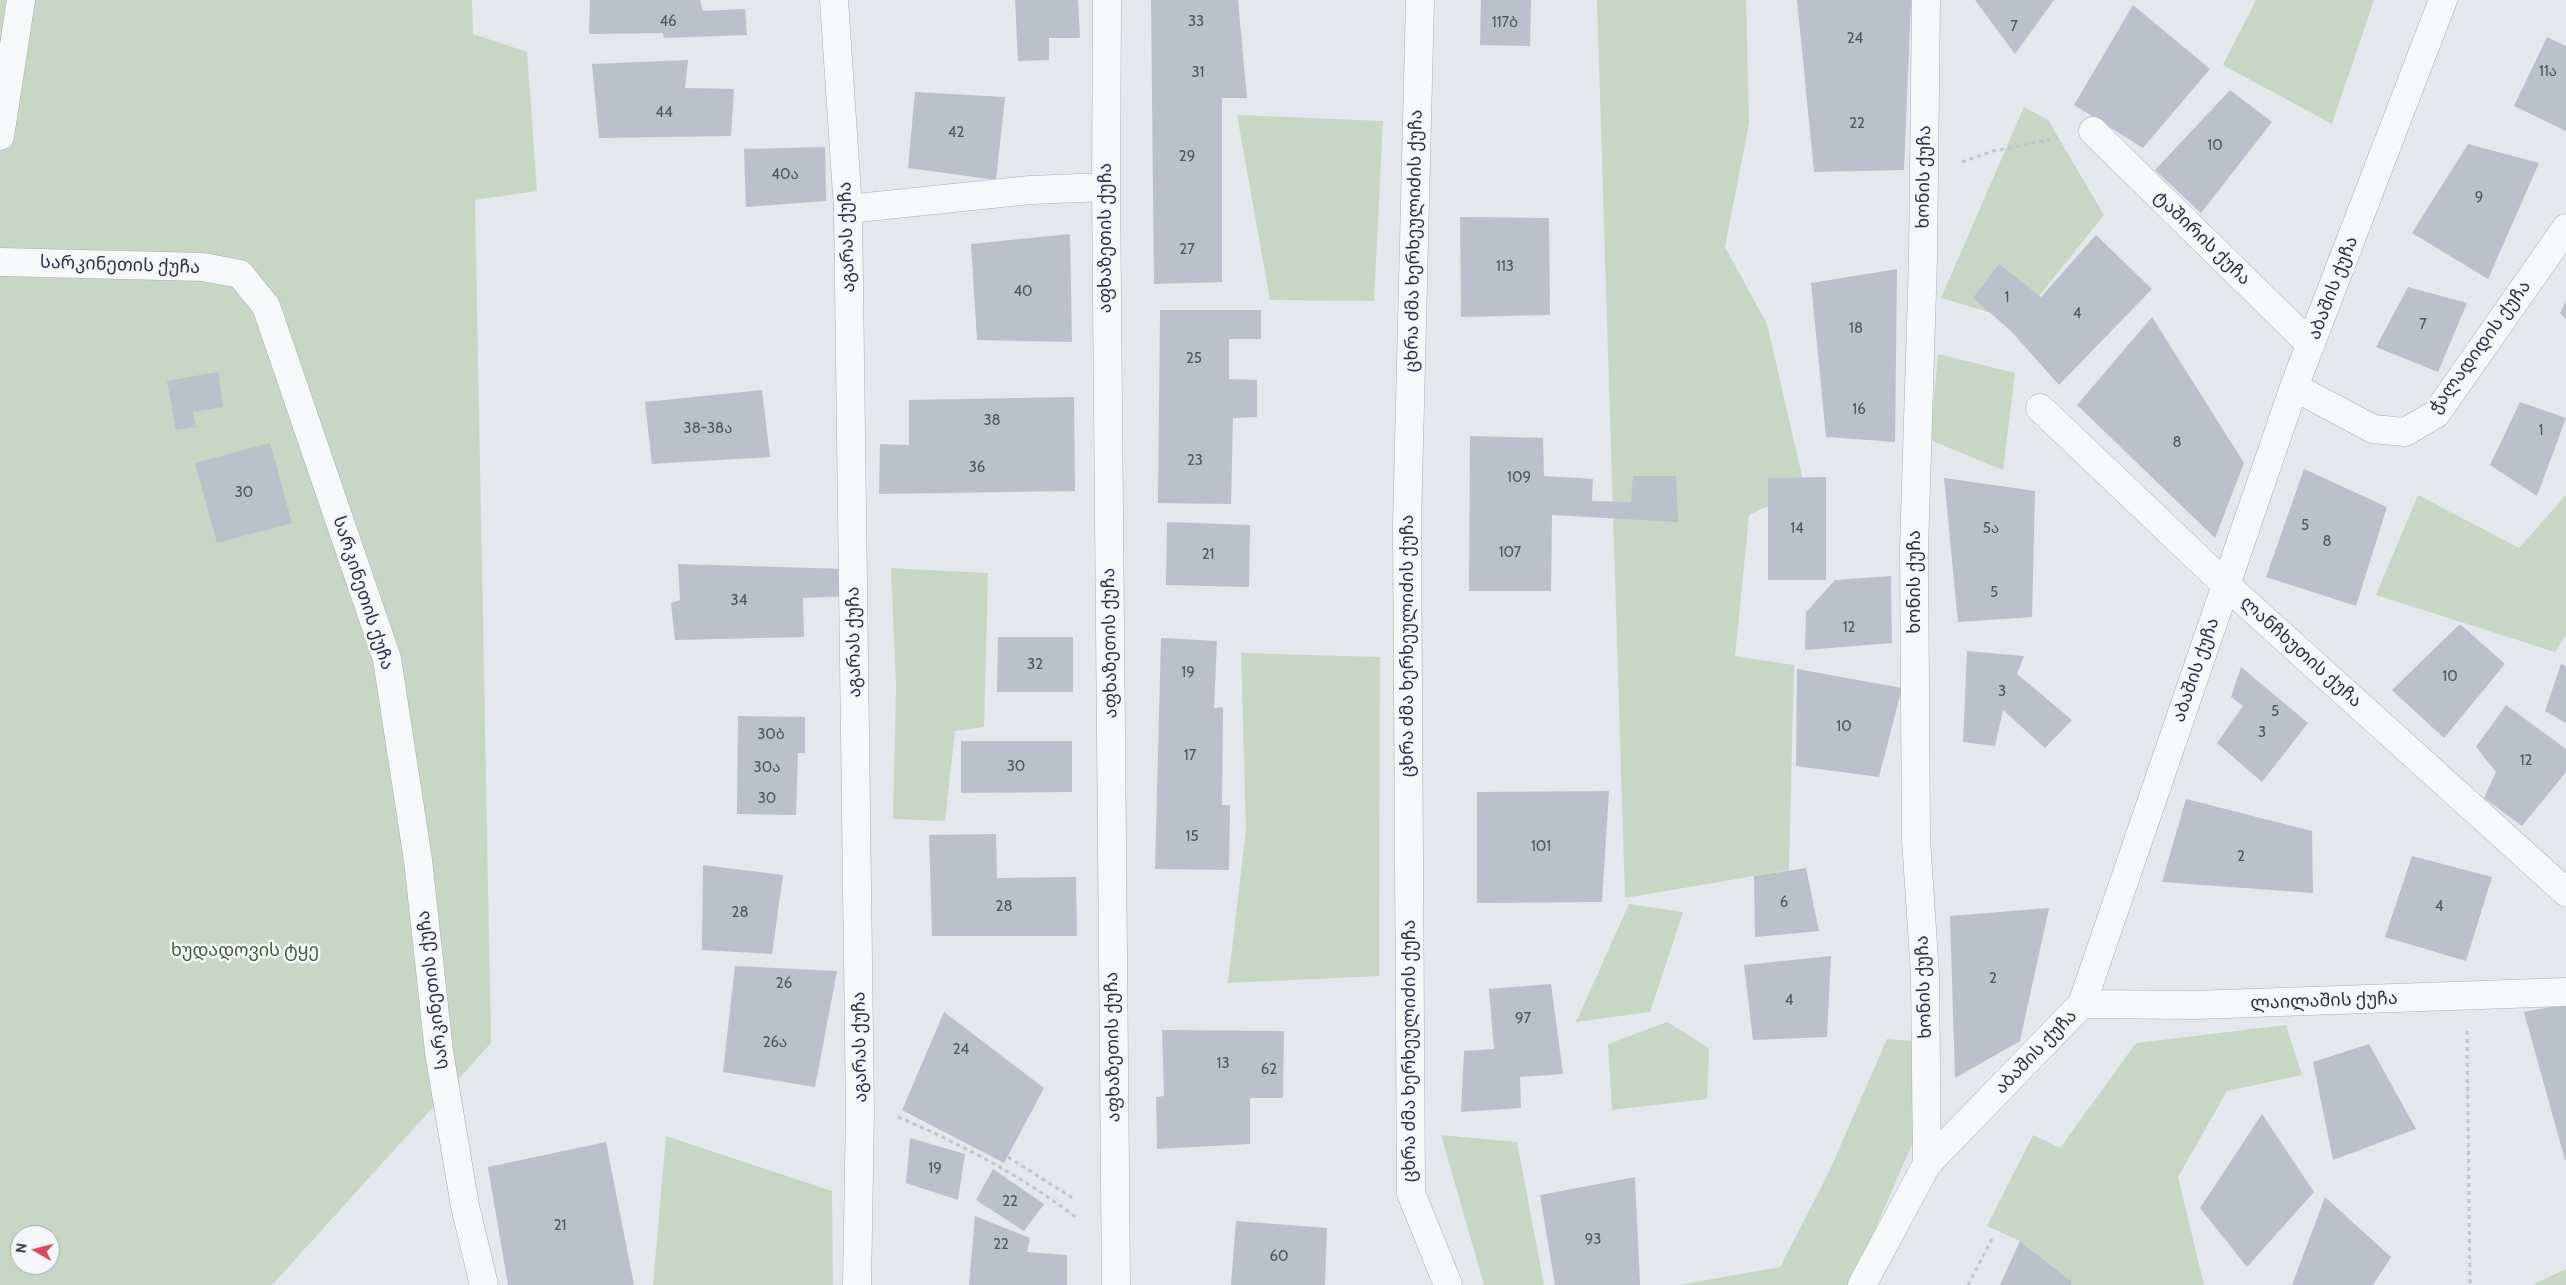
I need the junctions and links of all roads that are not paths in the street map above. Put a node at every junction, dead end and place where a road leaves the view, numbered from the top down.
1 (21, 0) edge
2 (834, 0) edge
3 (1107, 0) edge
4 (1420, 0) edge
5 (1926, 0) edge
6 (2443, 0) edge
7 (2093, 131) road end
8 (0, 136) edge
9 (1106, 187) junction
10 (848, 209) junction
11 (2566, 228) edge
12 (0, 262) edge
13 (2311, 345) junction
14 (2294, 387) junction
15 (2040, 408) dead end
16 (2225, 584) junction
17 (2566, 892) edge
18 (2566, 992) edge
19 (2082, 1004) junction
20 (1927, 1164) junction
21 (484, 1285) edge
22 (856, 1285) edge
23 (1116, 1285) edge
24 (1448, 1285) edge
25 (1862, 1285) edge

1 - 8 street
2 - 10 street, აგარას ქუჩა
3 - 9 street, აფხაზეთის ქუჩა
4 - 24 street, ცხრა ძმა ხერხეულიძის ქუჩა
5 - 20 street, ხონის ქუჩა
6 - 13 street, აბაშის ქუჩა
7 - 13 street, ტაშირის ქუჩა
9 - 10 street
9 - 23 street, აფხაზეთის ქუჩა
10 - 22 street, აგარას ქუჩა
11 - 14 street, ჭალადიდის ქუჩა
12 - 21 street, სარკინეთის ქუჩა
13 - 14 street, აბაშის ქუჩა
14 - 16 street, აბაშის ქუჩა
15 - 16 street, ლანჩხუთის ქუჩა
16 - 17 street, ლანჩხუთის ქუჩა
16 - 19 street, აბაშის ქუჩა
18 - 19 street, ლაილაშის ქუჩა
19 - 20 street, აბაშის ქუჩა
20 - 25 street, აბაშის ქუჩა

